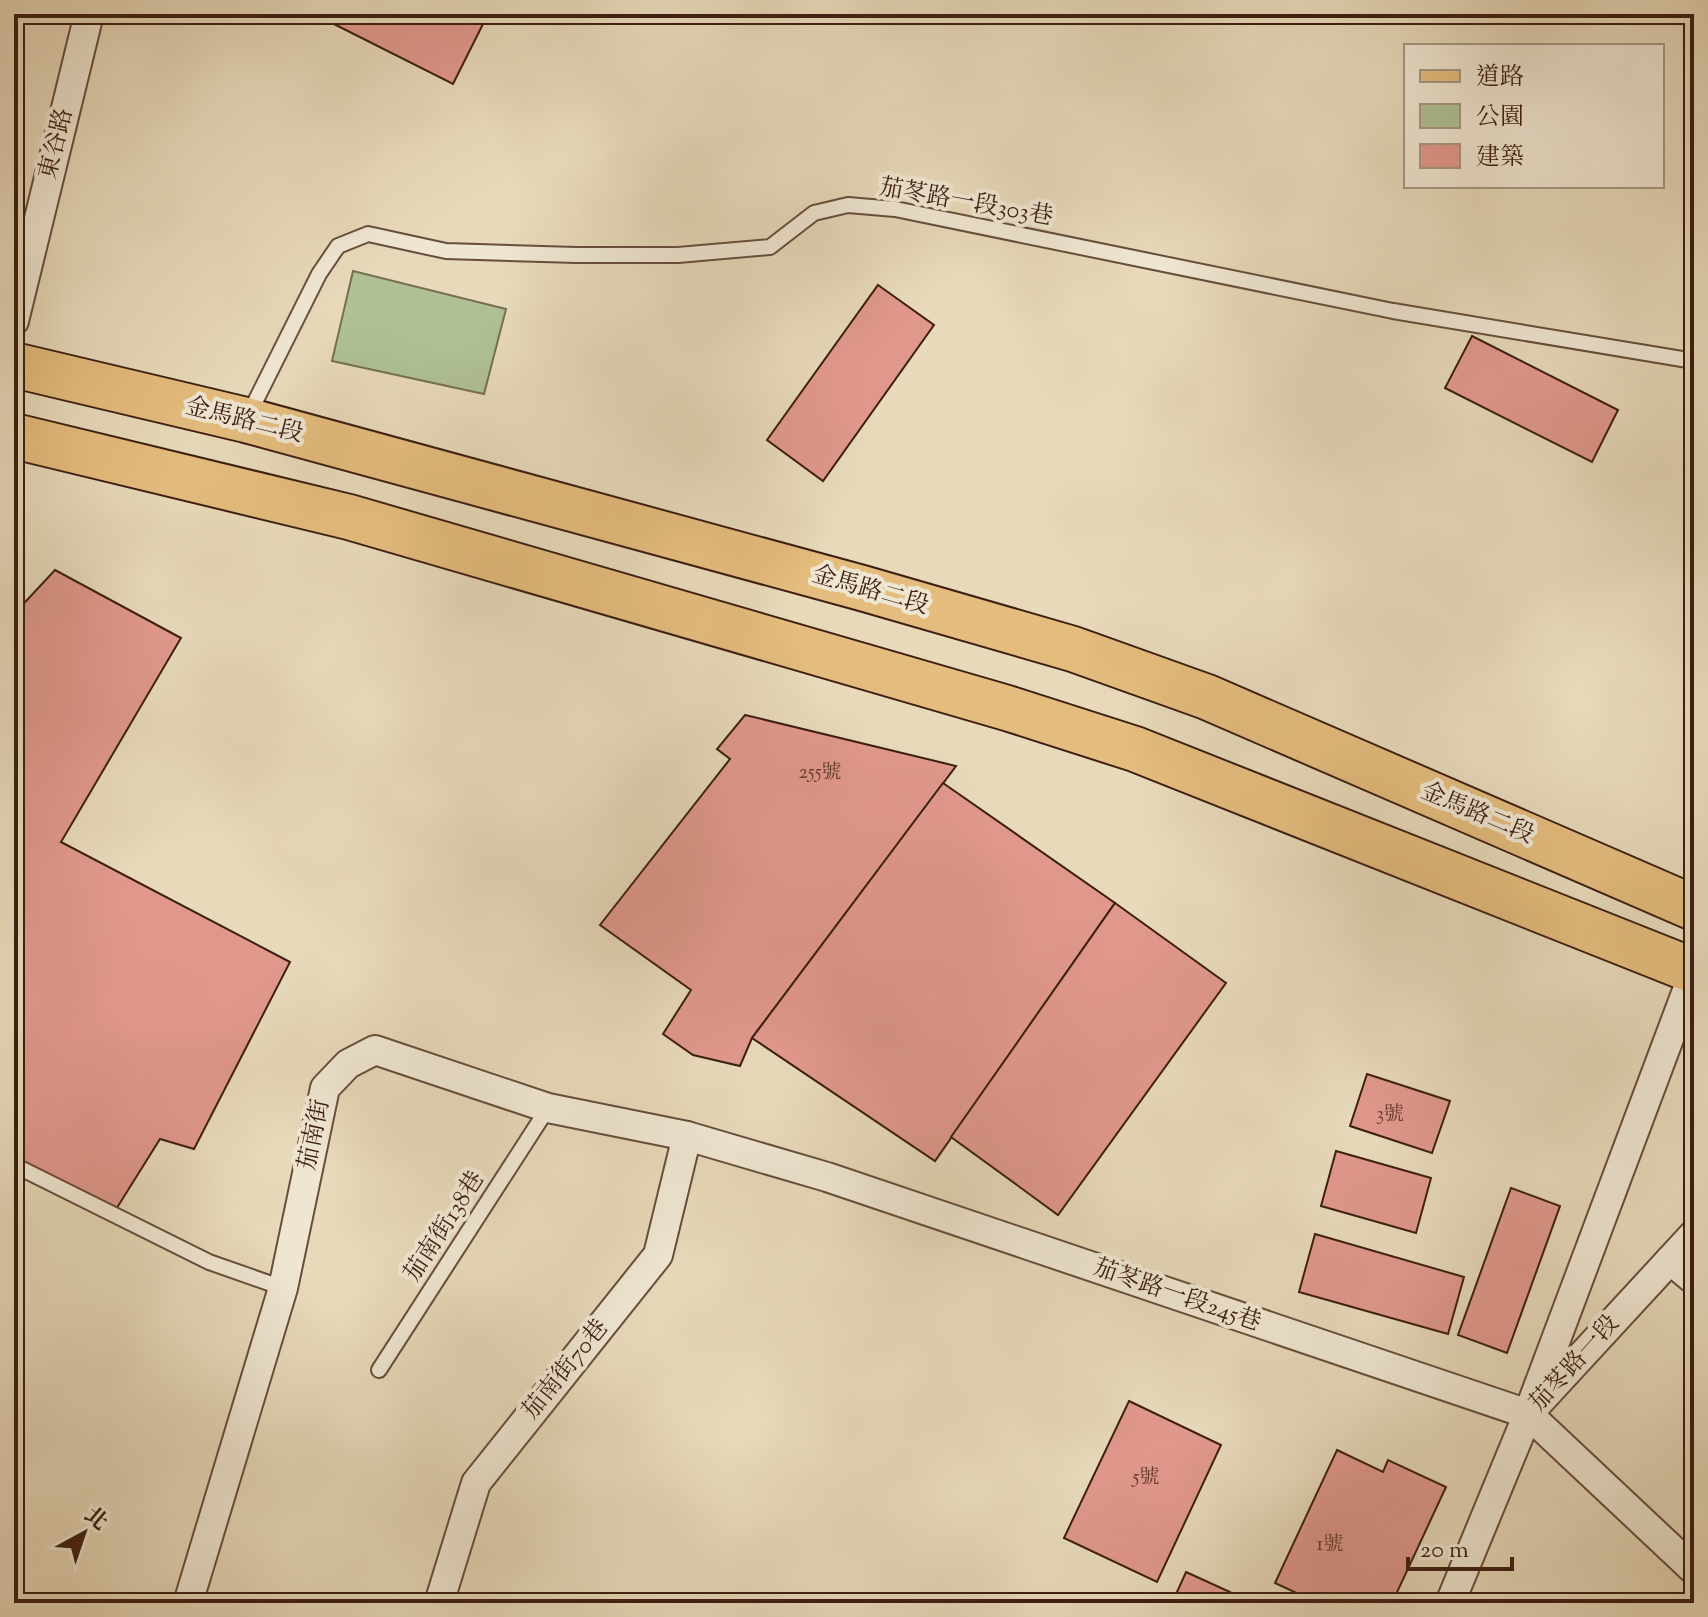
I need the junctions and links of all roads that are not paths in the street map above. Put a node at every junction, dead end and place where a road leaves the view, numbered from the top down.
1 (89, 14) edge
2 (14, 321) edge
3 (1694, 361) edge
4 (14, 365) edge
5 (246, 420) junction
6 (14, 436) edge
7 (1694, 908) edge
8 (1694, 972) edge
9 (548, 1108) junction
10 (687, 1136) junction
11 (14, 1165) edge
12 (827, 1177) joint
13 (1694, 1234) edge
14 (1670, 1260) junction
15 (1694, 1280) edge
16 (283, 1288) junction
17 (379, 1370) dead end
18 (1528, 1414) junction
19 (1694, 1570) edge
20 (1451, 1597) edge
21 (188, 1603) edge
22 (439, 1603) edge

1 - 2 street, 東谷路
3 - 5 lane, 茄苳路一段303巷
4 - 5 main road, 金馬路二段
5 - 7 main road, 金馬路二段
6 - 8 main road
8 - 18 street
9 - 10 street, 茄南街
9 - 16 street, 茄南街
9 - 17 lane, 茄南街138巷
10 - 12 street, 茄南街
10 - 22 street, 茄南街70巷
11 - 16 lane
12 - 18 street, 茄苳路一段245巷
13 - 14 street, 茄苳路一段
14 - 15 street
14 - 18 street, 茄苳路一段
16 - 21 street, 茄南街
18 - 19 street
18 - 20 street, 茄苳路一段

